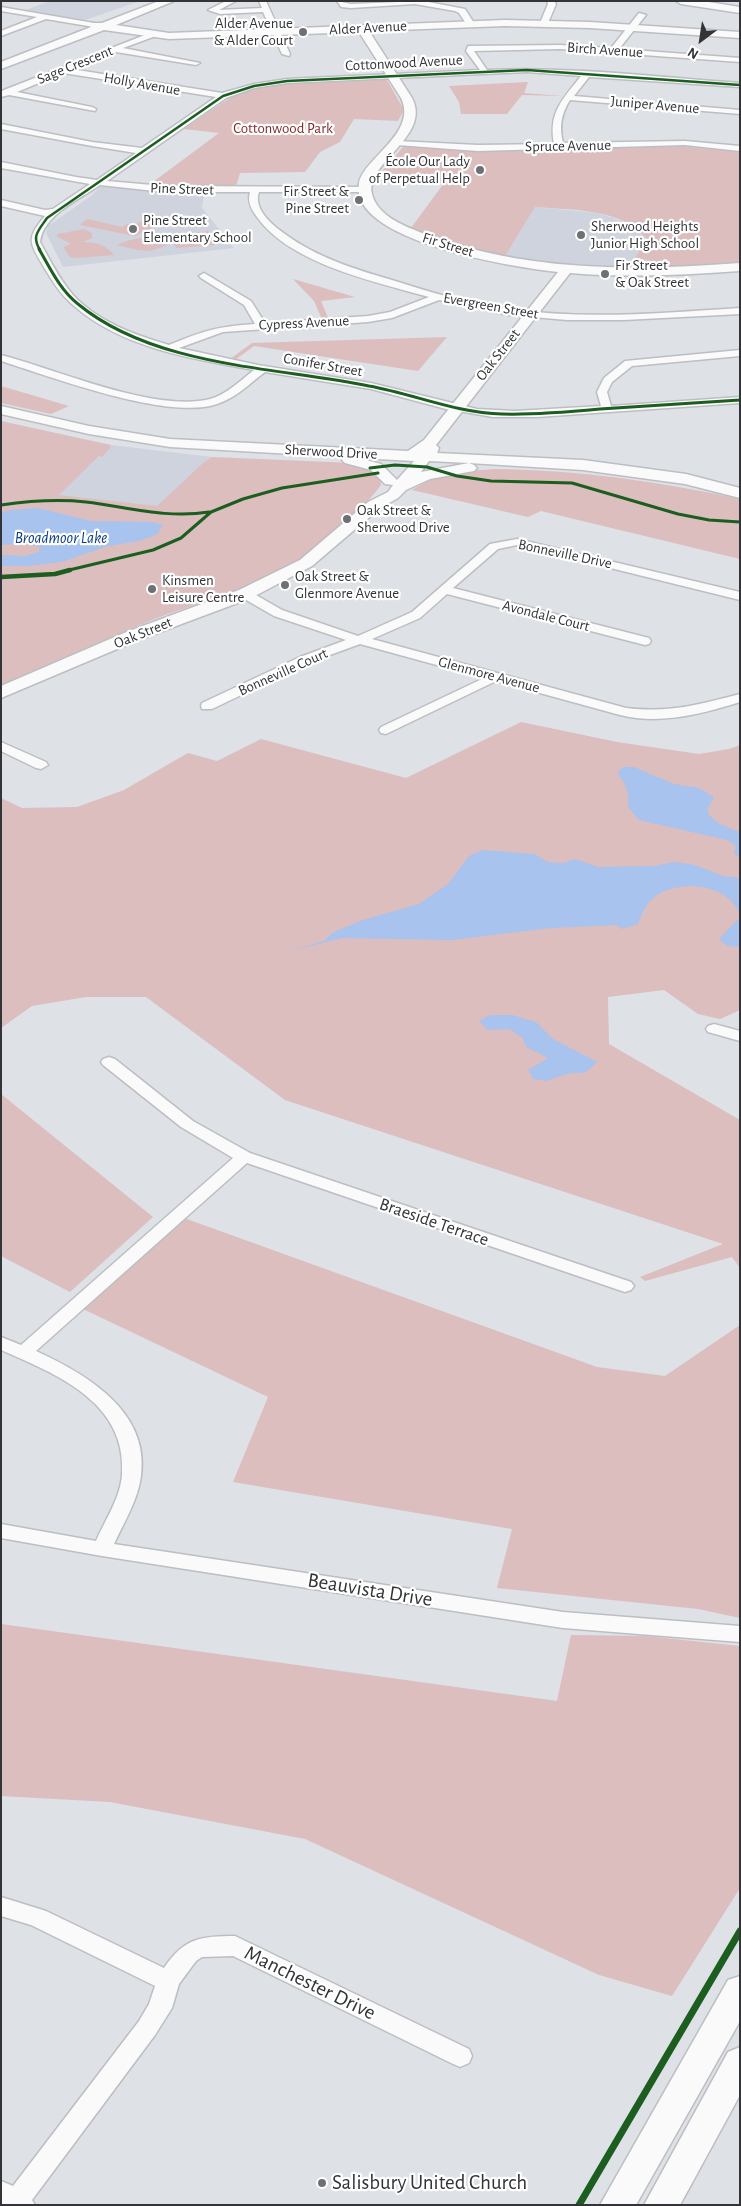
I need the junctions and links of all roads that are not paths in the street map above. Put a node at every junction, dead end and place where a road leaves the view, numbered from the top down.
1 (156, 1) edge
2 (169, 1) edge
3 (233, 1) edge
4 (262, 1) edge
5 (340, 1) edge
6 (550, 1) edge
7 (681, 1) edge
8 (710, 1) edge
9 (734, 1) edge
10 (412, 2) edge
11 (740, 5) edge
12 (1, 9) edge
13 (266, 10) junction
14 (740, 10) edge
15 (642, 15) dead end
16 (47, 16) junction
17 (74, 22) junction
18 (470, 23) junction
19 (544, 23) junction
20 (109, 24) junction
21 (362, 28) junction
22 (632, 28) junction
23 (276, 32) junction
24 (1, 34) edge
25 (150, 34) junction
26 (738, 34) edge
27 (75, 35) junction
28 (114, 49) junction
29 (614, 50) junction
30 (286, 54) dead end
31 (740, 60) edge
32 (1, 61) edge
33 (196, 63) dead end
34 (1, 66) edge
35 (61, 70) junction
36 (484, 72) junction
37 (588, 73) junction
38 (393, 76) junction
39 (740, 85) edge
40 (4, 94) edge
41 (223, 96) junction
42 (570, 98) junction
43 (92, 109) dead end
44 (740, 112) edge
45 (1, 126) edge
46 (397, 143) junction
47 (559, 146) junction
48 (740, 149) edge
49 (142, 151) junction
50 (1, 165) edge
51 (98, 182) junction
52 (365, 189) junction
53 (254, 190) junction
54 (1, 203) edge
55 (55, 212) junction
56 (740, 267) edge
57 (567, 269) junction
58 (204, 276) dead end
59 (438, 297) junction
60 (740, 311) edge
61 (530, 314) junction
62 (261, 325) junction
63 (171, 348) junction
64 (740, 353) edge
65 (1, 358) edge
66 (264, 368) junction
67 (740, 400) edge
68 (456, 409) junction
69 (607, 409) junction
70 (1, 410) edge
71 (1, 415) edge
72 (419, 456) junction
73 (344, 459) junction
74 (485, 466) junction
75 (395, 484) junction
76 (721, 489) junction
77 (740, 493) edge
78 (446, 590) junction
79 (245, 594) junction
80 (740, 596) edge
81 (359, 640) junction
82 (645, 641) dead end
83 (494, 676) junction
84 (1, 693) edge
85 (740, 698) edge
86 (208, 706) dead end
87 (386, 730) dead end
88 (1, 746) edge
89 (41, 765) dead end
90 (714, 1029) dead end
91 (740, 1036) edge
92 (109, 1062) dead end
93 (244, 1158) junction
94 (624, 1286) dead end
95 (1, 1343) edge
96 (23, 1353) junction
97 (1, 1531) edge
98 (102, 1549) junction
99 (740, 1634) edge
100 (1, 1906) edge
101 (168, 1981) junction
102 (740, 1990) edge
103 (460, 2056) dead end
104 (740, 2062) edge
105 (13, 2199) edge
106 (617, 2205) edge
107 (661, 2205) edge

1 - 20 street
2 - 20 street
3 - 13 street
4 - 13 street
5 - 10 street
6 - 19 street
7 - 14 street
8 - 11 street
9 - 11 street
10 - 18 street
12 - 16 street, Alder Avenue
13 - 23 street
15 - 22 street
16 - 17 street, Alder Avenue
16 - 24 street
17 - 20 street
17 - 20 street, Alder Avenue
17 - 27 street
18 - 19 street, Alder Avenue
18 - 21 street, Alder Avenue
19 - 22 street, Alder Avenue
20 - 25 street, Alder Avenue
20 - 27 street
20 - 27 street
21 - 23 street, Alder Avenue
21 - 38 street
22 - 26 street, Alder Avenue
22 - 29 street
23 - 25 street, Alder Avenue
23 - 30 street
25 - 28 street, Sage Crescent
27 - 32 street
27 - 34 street
28 - 33 street
28 - 35 street, Sage Crescent
29 - 31 street, Birch Avenue
29 - 36 street, Birch Avenue
35 - 40 street, Sage Crescent
35 - 41 street, Holly Avenue
36 - 37 street, Cottonwood Avenue
36 - 38 street, Cottonwood Avenue
37 - 39 street, Cottonwood Avenue
37 - 42 street
38 - 41 street, Cottonwood Avenue
38 - 46 street
40 - 43 street
41 - 49 street, Cottonwood Avenue
42 - 44 street, Juniper Avenue
42 - 47 street
45 - 49 street
46 - 47 street, Spruce Avenue
46 - 52 street
47 - 48 street, Spruce Avenue
49 - 51 street, Cottonwood Avenue
50 - 51 street, Pine Street
51 - 53 street, Pine Street
51 - 55 street, Conifer Street
52 - 53 street, Pine Street
52 - 57 street, Fir Street
53 - 59 street, Evergreen Street
54 - 55 street
55 - 63 street, Conifer Street
56 - 57 street, Fir Street
57 - 61 street, Oak Street
58 - 62 street
59 - 61 street, Evergreen Street
59 - 62 street, Cypress Avenue
60 - 61 street, Evergreen Street
61 - 68 street, Oak Street
62 - 63 street, Cypress Avenue
63 - 66 street, Conifer Street
64 - 69 street
65 - 66 street
66 - 68 street, Conifer Street
67 - 69 street, Conifer Street
68 - 69 street, Conifer Street
68 - 72 street, Oak Street
70 - 72 street, Sherwood Drive
71 - 73 street, Sherwood Drive
72 - 73 street, Sherwood Drive
72 - 74 street, Sherwood Drive
72 - 75 street, Oak Street
72 - 76 street, Sherwood Drive
73 - 75 street
74 - 75 street
74 - 76 street, Sherwood Drive
75 - 79 street, Oak Street
76 - 77 street, Sherwood Drive
78 - 80 street, Bonneville Drive
78 - 81 street, Bonneville Drive
78 - 82 street, Avondale Court
79 - 81 street, Glenmore Avenue
79 - 84 street, Oak Street
81 - 83 street, Glenmore Avenue
81 - 86 street, Bonneville Court
83 - 85 street, Glenmore Avenue
83 - 87 street
88 - 89 street
90 - 91 street
92 - 93 street, Braeside Terrace
93 - 94 street, Braeside Terrace
93 - 96 street
95 - 96 street
96 - 98 street
97 - 98 street, Beauvista Drive
98 - 99 street, Beauvista Drive
100 - 101 street
101 - 103 street, Manchester Drive
101 - 105 street, Manchester Drive
102 - 106 street
104 - 107 street

